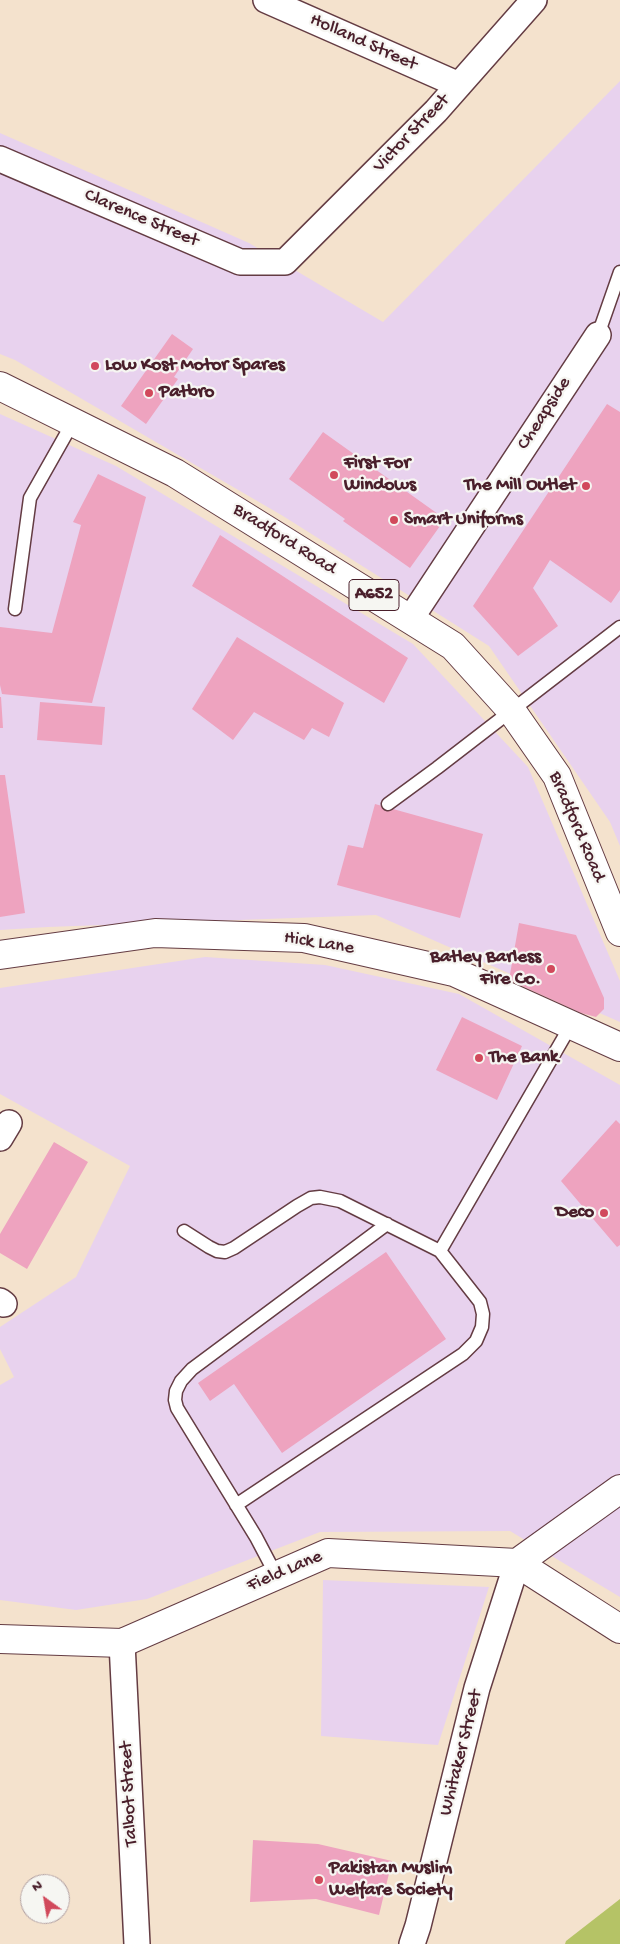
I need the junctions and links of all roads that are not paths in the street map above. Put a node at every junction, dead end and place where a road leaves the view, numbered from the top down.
1 (266, 0) edge
2 (534, 0) edge
3 (509, 11) edge
4 (459, 85) junction
5 (0, 159) edge
6 (285, 262) joint
7 (620, 272) edge
8 (598, 335) joint
9 (0, 386) edge
10 (73, 422) junction
11 (15, 609) dead end
12 (411, 618) junction
13 (620, 626) edge
14 (511, 710) junction
15 (388, 804) dead end
16 (620, 932) edge
17 (0, 955) edge
18 (571, 1025) junction
19 (620, 1047) edge
20 (387, 1224) junction
21 (184, 1231) dead end
22 (440, 1251) junction
23 (620, 1488) edge
24 (236, 1505) junction
25 (517, 1563) junction
26 (276, 1575) junction
27 (620, 1629) edge
28 (0, 1639) edge
29 (122, 1643) junction
30 (137, 1944) edge
31 (412, 1944) edge

1 - 4 street, Holland Street
2 - 3 street, Victor Street
3 - 4 street, Victor Street
4 - 6 street, Victor Street
5 - 6 street, Clarence Street
7 - 8 lane
8 - 12 street, Cheapside
9 - 10 street, Bradford Road / A652
10 - 11 lane
10 - 12 street, Bradford Road / A652
12 - 14 street, Bradford Road / A652
13 - 14 lane
14 - 15 lane
14 - 16 street, Bradford Road / A652
17 - 18 street, Hick Lane
18 - 19 street, Hick Lane
18 - 22 lane
20 - 21 lane
20 - 22 lane
20 - 24 lane
22 - 24 lane
23 - 25 street
24 - 26 lane
25 - 26 street, Field Lane
25 - 27 street, Field Lane
25 - 31 street, Whitaker Street
26 - 29 street, Field Lane
28 - 29 street, Field Lane
29 - 30 street, Talbot Street

